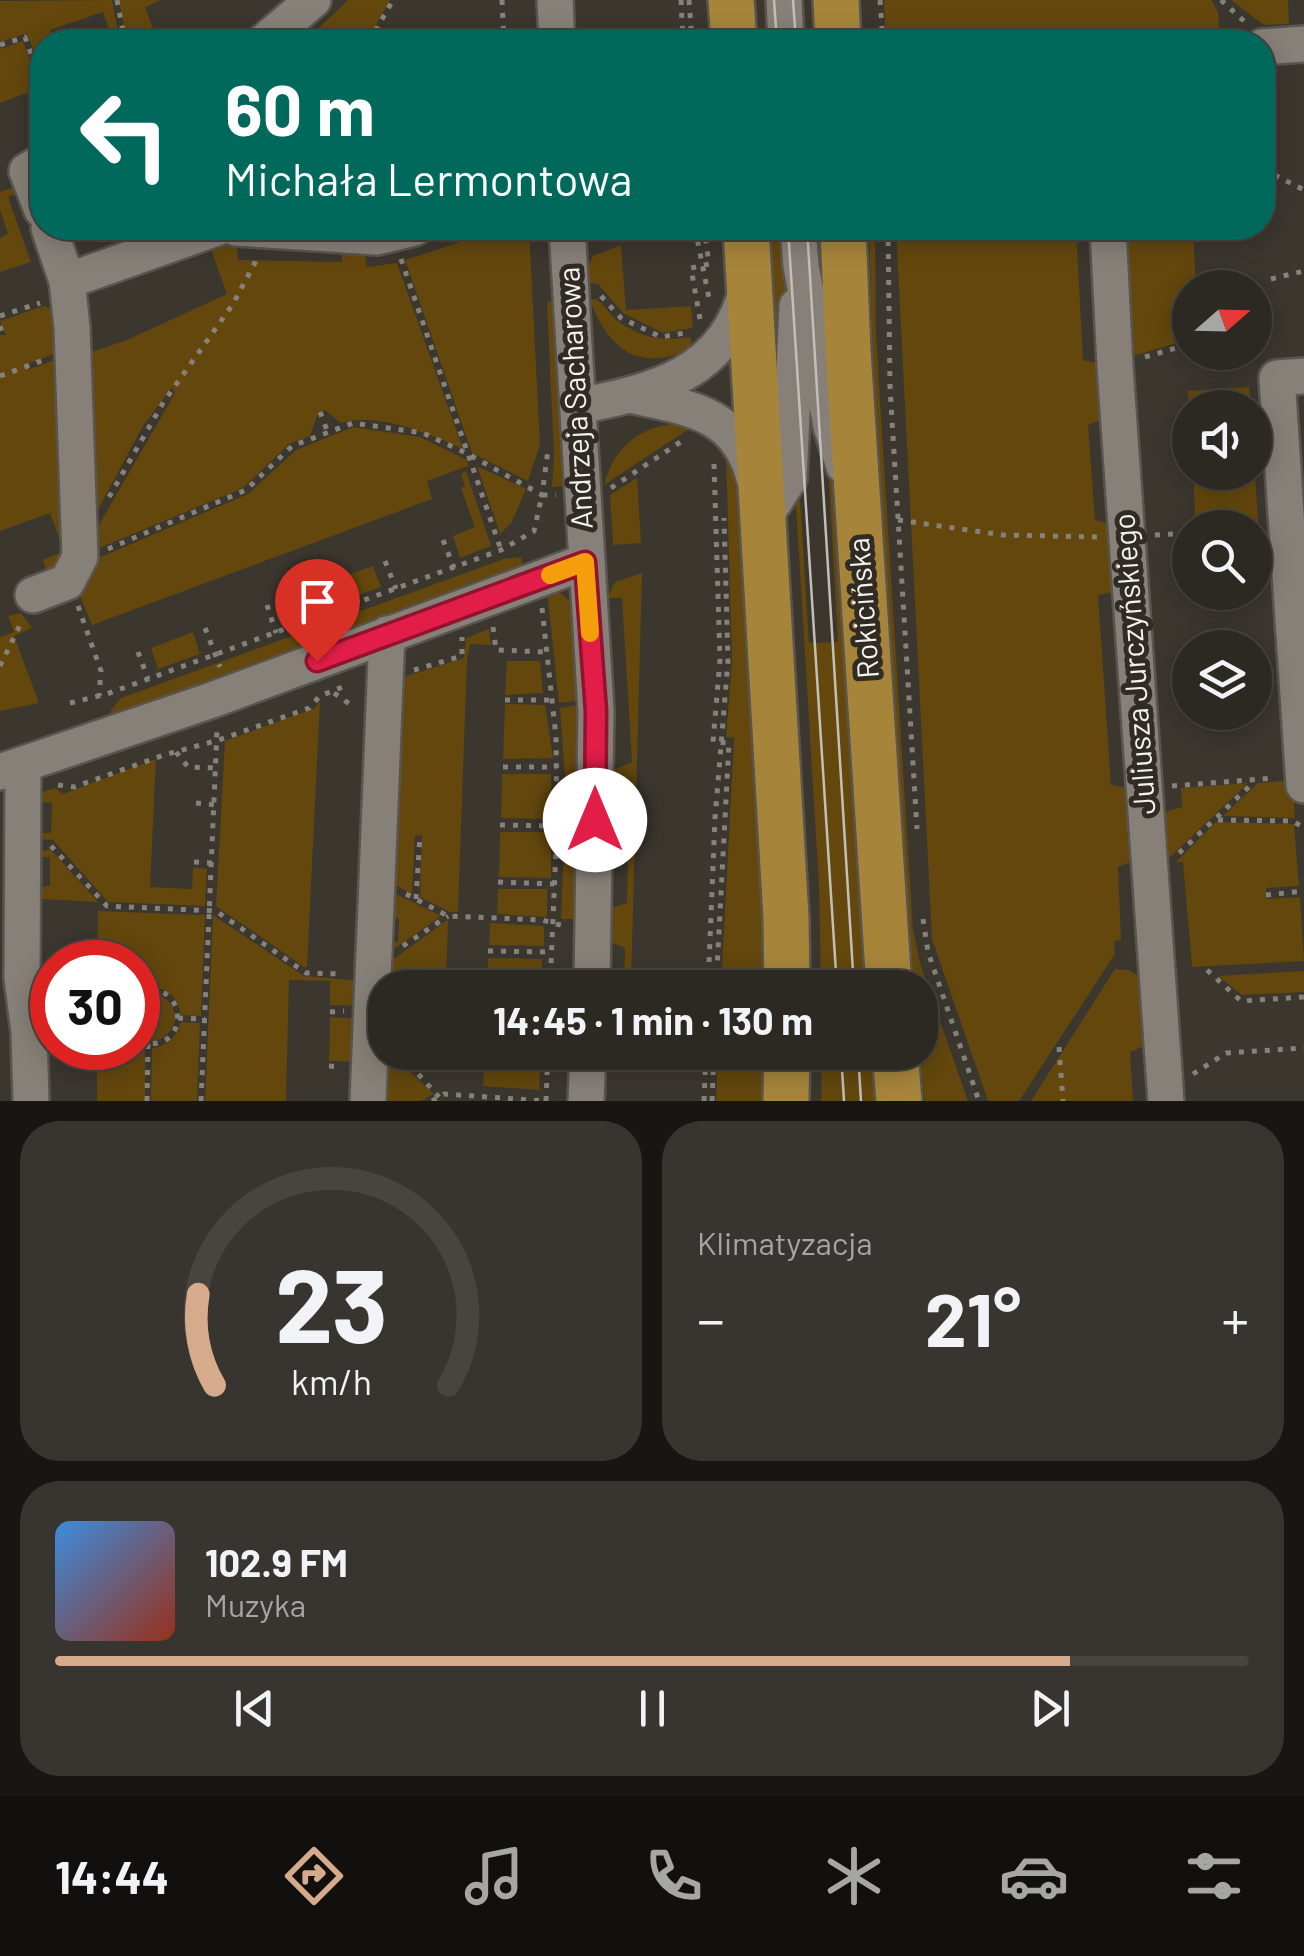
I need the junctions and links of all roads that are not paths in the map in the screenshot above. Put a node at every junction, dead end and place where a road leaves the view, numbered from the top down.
1 (313, 0) edge
2 (555, 0) edge
3 (732, 0) edge
4 (784, 0) edge
5 (836, 0) edge
6 (278, 30) edge
7 (556, 30) edge
8 (733, 30) edge
9 (785, 30) edge
10 (837, 30) edge
11 (1275, 40) edge
12 (1304, 44) edge
13 (53, 240) edge
14 (183, 240) edge
15 (568, 240) edge
16 (747, 240) edge
17 (799, 240) edge
18 (845, 240) edge
19 (1109, 240) edge
20 (801, 266) junction
21 (749, 277) junction
22 (67, 281) junction
23 (1304, 376) edge
24 (633, 396) junction
25 (578, 406) junction
26 (878, 515) junction
27 (764, 518) junction
28 (585, 562) junction
29 (32, 595) road end
30 (1298, 627) edge
31 (387, 634) junction
32 (16, 776) edge
33 (1303, 776) edge
34 (1304, 786) edge
35 (593, 970) edge
36 (786, 970) edge
37 (889, 970) edge
38 (587, 1070) edge
39 (787, 1070) edge
40 (896, 1070) edge
41 (1166, 1089) edge
42 (30, 1101) edge
43 (368, 1101) edge
44 (586, 1101) edge
45 (786, 1101) edge
46 (899, 1101) edge

1 - 6 street
2 - 7 street
3 - 8 main road
4 - 9 street
5 - 10 main road
11 - 12 street
13 - 22 street
14 - 22 street
15 - 25 street, Andrzeja Sacharowa
16 - 21 main road
17 - 20 street
18 - 26 main road, Rokicińska
19 - 41 street, Juliusza Jurczyńskiego
20 - 26 street
20 - 27 street
21 - 24 street
21 - 27 main road
22 - 29 street
23 - 30 street
24 - 25 street
24 - 27 street
25 - 28 street, Andrzeja Sacharowa
26 - 37 main road, Rokicińska
27 - 36 main road
28 - 31 street
28 - 35 street, Andrzeja Sacharowa
30 - 33 street
31 - 32 street
31 - 43 street
32 - 42 street
33 - 34 street
38 - 44 street
39 - 45 main road
40 - 46 main road

